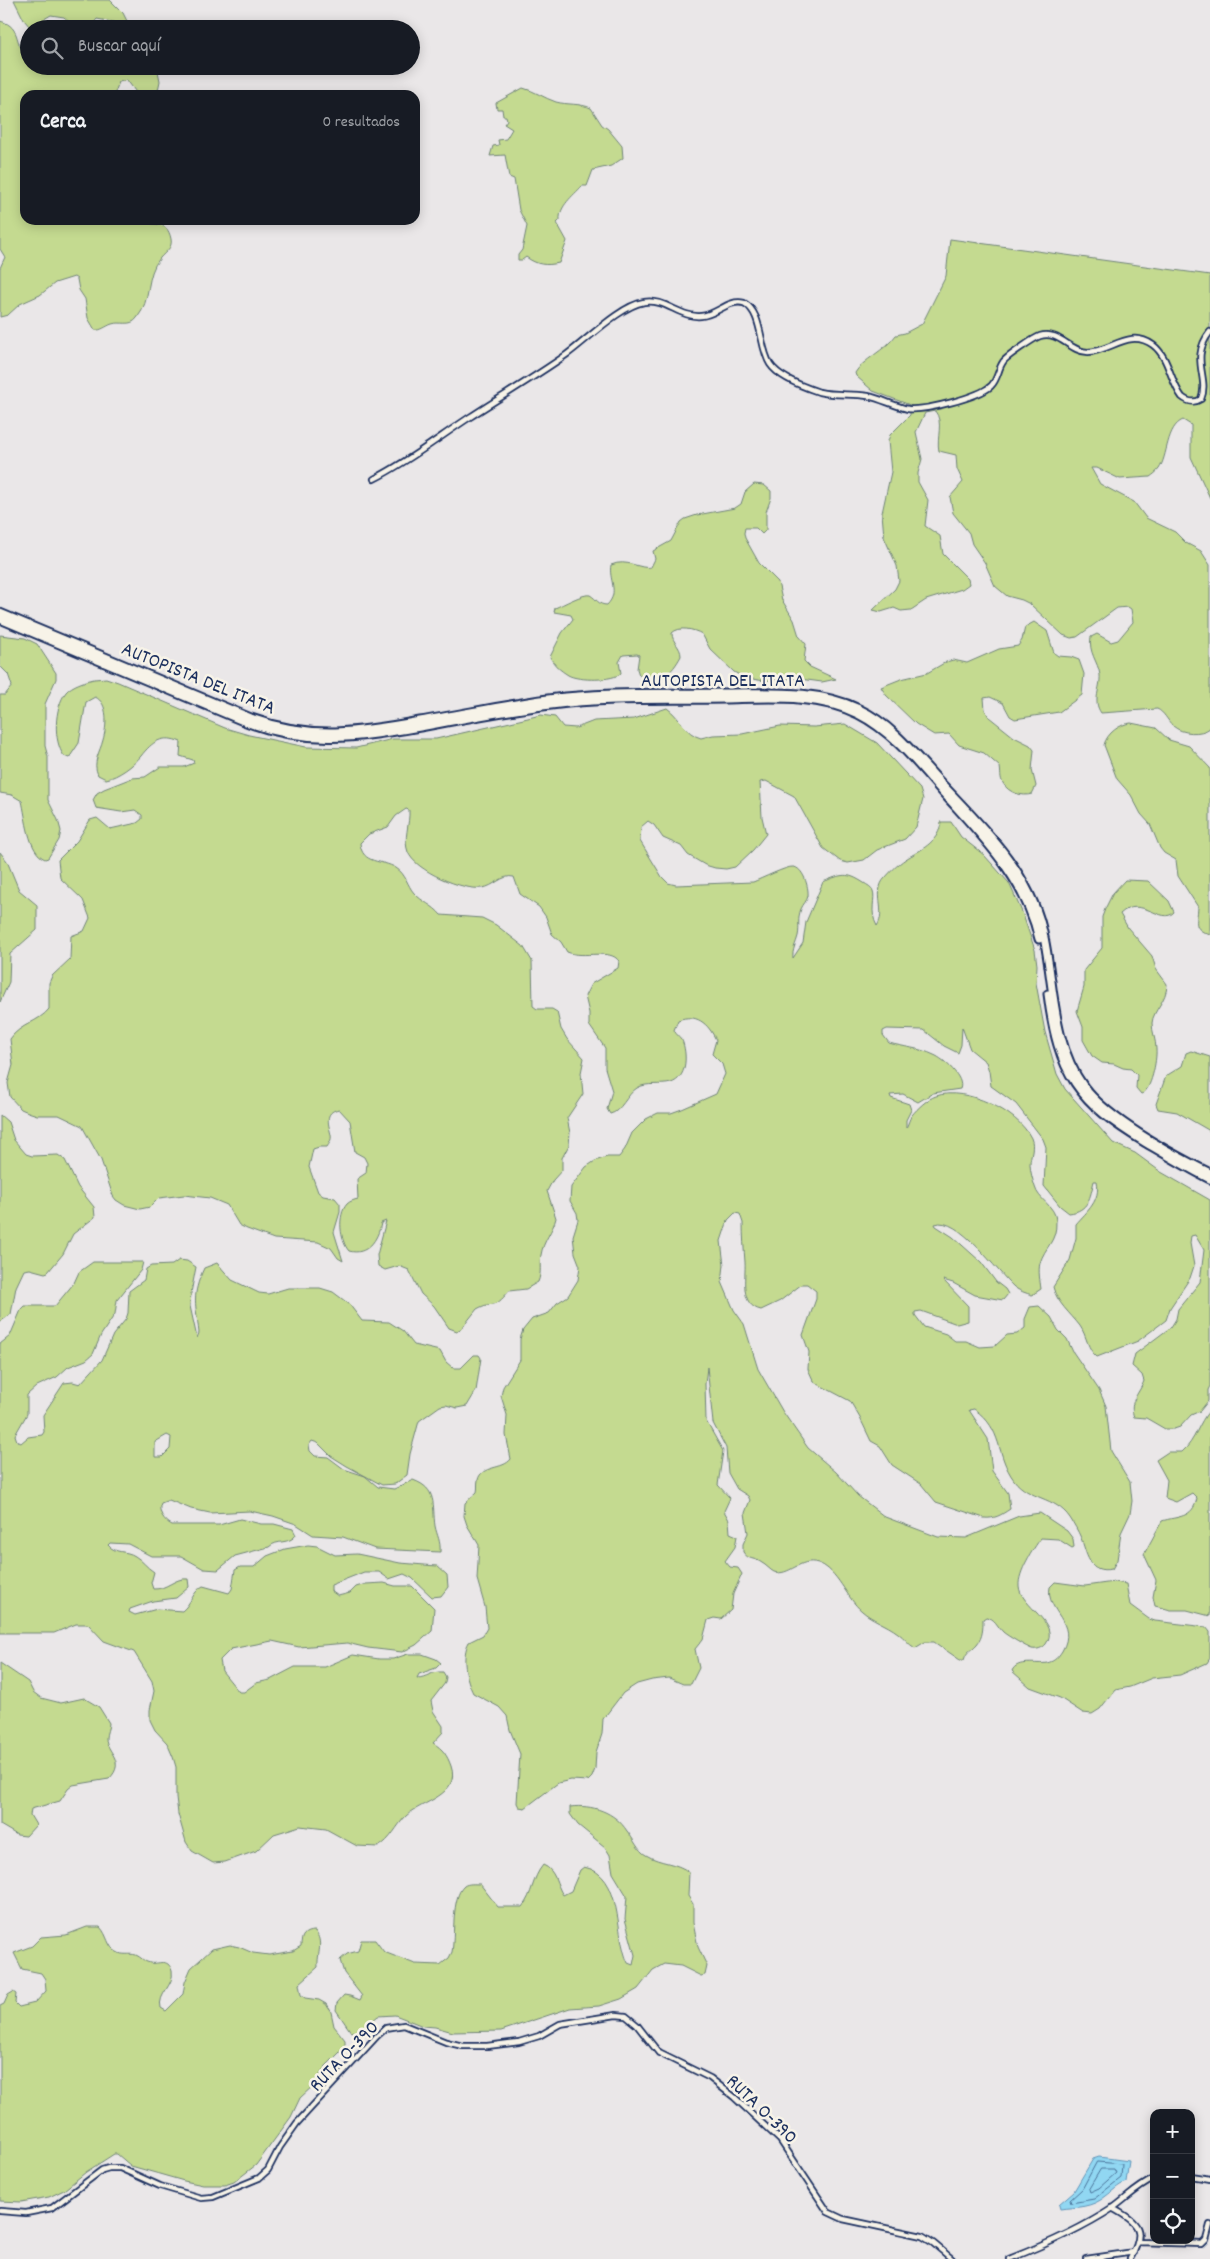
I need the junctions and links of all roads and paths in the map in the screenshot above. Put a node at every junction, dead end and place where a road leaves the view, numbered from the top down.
1 (1210, 332) edge
2 (374, 479) dead end
3 (0, 614) edge
4 (0, 619) edge
5 (1210, 1173) edge
6 (1210, 1179) edge
7 (1195, 2177) edge
8 (1210, 2179) edge
9 (1150, 2181) edge
10 (1112, 2208) junction
11 (0, 2211) edge
12 (1210, 2227) edge
13 (1140, 2242) junction
14 (1134, 2252) junction
15 (1125, 2253) junction
16 (952, 2259) edge
17 (1009, 2259) edge
18 (1089, 2259) edge
19 (1122, 2259) edge
20 (1130, 2259) edge

1 - 2 street
3 - 5 highway, AUTOPISTA DEL ITATA
4 - 6 highway, AUTOPISTA DEL ITATA
7 - 8 street
9 - 10 street
10 - 13 street
10 - 17 street
11 - 16 street, RUTA O-390
12 - 13 street
13 - 14 street
14 - 15 street
14 - 20 street
15 - 18 street
15 - 19 street

